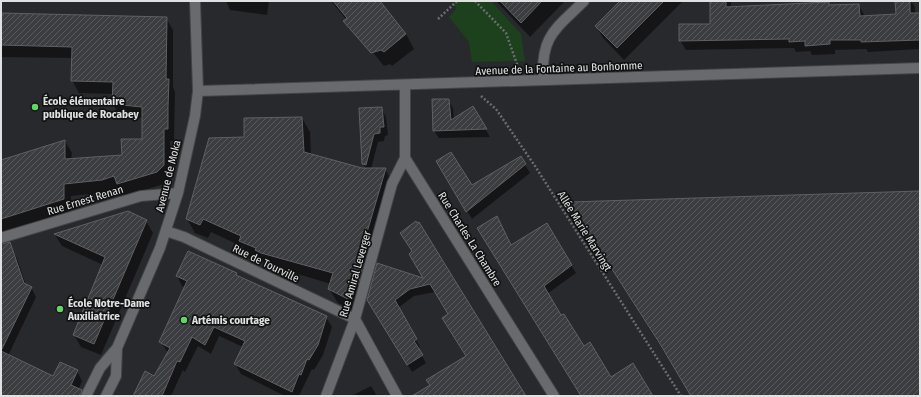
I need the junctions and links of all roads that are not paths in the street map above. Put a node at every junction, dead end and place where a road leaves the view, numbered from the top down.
1 (195, 1) edge
2 (584, 1) edge
3 (920, 68) edge
4 (543, 80) junction
5 (405, 84) junction
6 (198, 92) junction
7 (405, 158) junction
8 (178, 193) junction
9 (166, 230) junction
10 (1, 238) edge
11 (355, 319) junction
12 (117, 348) junction
13 (86, 396) edge
14 (106, 396) edge
15 (326, 396) edge
16 (397, 396) edge
17 (554, 396) edge

1 - 6 street, Avenue de Moka
2 - 4 street
3 - 4 street, Avenue de la Fontaine au Bonhomme
4 - 5 street, Avenue de la Fontaine au Bonhomme
5 - 6 street, Avenue de la Fontaine au Bonhomme
5 - 7 street
6 - 8 street, Avenue de Moka
7 - 11 street, Rue Amiral Leverger
7 - 17 street, Rue Charles La Chambre
8 - 9 street, Avenue de Moka
8 - 10 street, Rue Ernest Renan
9 - 11 street, Rue de Tourville
9 - 12 street, Avenue de Moka
11 - 15 street, Rue Amiral Leverger
11 - 16 street
12 - 13 street, Avenue de Moka
12 - 14 street, Avenue de Moka

